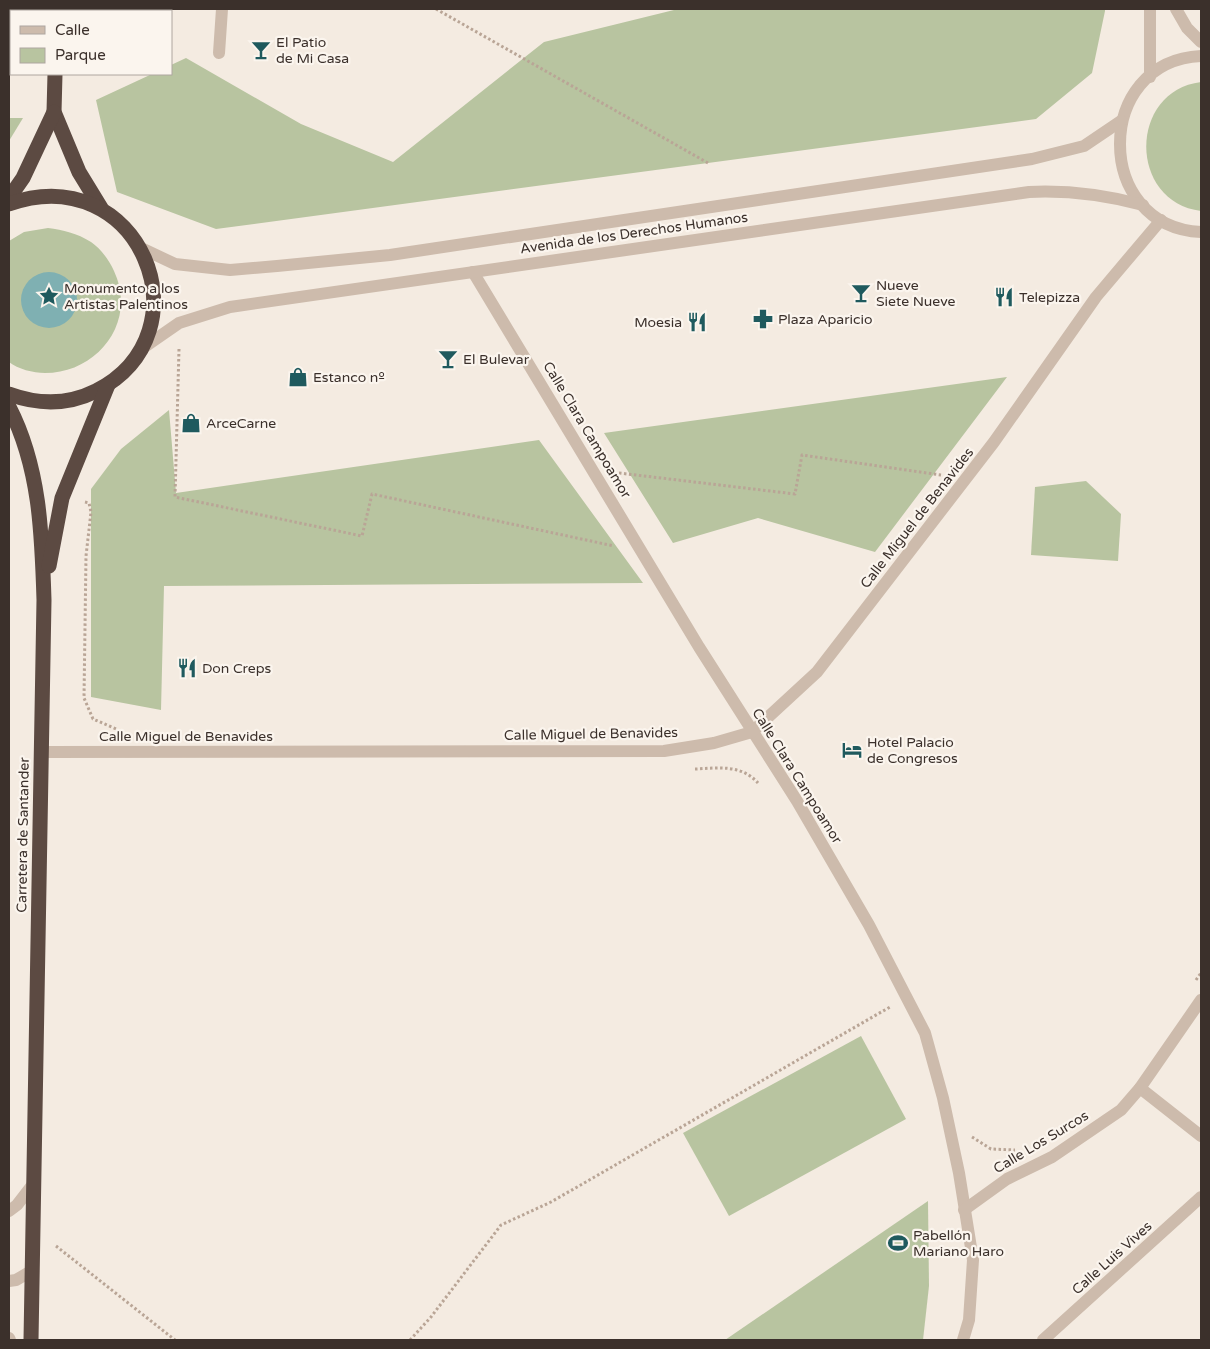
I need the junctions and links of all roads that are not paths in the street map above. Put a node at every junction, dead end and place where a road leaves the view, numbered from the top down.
1 (222, 9) edge
2 (1150, 9) edge
3 (1176, 9) edge
4 (1201, 42) edge
5 (219, 53) dead end
6 (1201, 56) edge
7 (55, 75) edge
8 (1150, 77) junction
9 (54, 112) junction
10 (1122, 121) junction
11 (9, 198) edge
12 (9, 204) edge
13 (1143, 205) junction
14 (101, 208) junction
15 (1161, 220) junction
16 (1201, 232) edge
17 (141, 248) junction
18 (473, 272) junction
19 (140, 350) junction
20 (108, 385) junction
21 (9, 394) edge
22 (9, 407) edge
23 (44, 600) junction
24 (752, 732) junction
25 (41, 752) junction
26 (1201, 1000) edge
27 (1140, 1088) junction
28 (1201, 1136) edge
29 (34, 1183) junction
30 (1201, 1197) edge
31 (9, 1210) edge
32 (964, 1210) junction
33 (32, 1270) junction
34 (9, 1281) edge
35 (32, 1340) edge
36 (963, 1340) edge
37 (1043, 1340) edge

1 - 5 street
2 - 8 street
3 - 4 street
6 - 8 street
7 - 9 highway
8 - 10 street
9 - 11 highway
9 - 14 highway
10 - 13 street
10 - 17 street, Avenida de los Derechos Humanos
12 - 14 highway
13 - 15 street
13 - 18 street, Avenida de los Derechos Humanos
14 - 17 highway
15 - 16 street
15 - 24 street, Calle Miguel de Benavides
17 - 19 highway
18 - 19 street, Avenida de los Derechos Humanos
18 - 24 street, Calle Clara Campoamor
19 - 20 highway
20 - 21 highway
20 - 23 highway
22 - 23 highway
23 - 25 highway, Carretera de Santander
24 - 25 street, Calle Miguel de Benavides
24 - 32 street, Calle Clara Campoamor
25 - 29 highway, Carretera de Santander
26 - 27 street, Calle Los Surcos
27 - 28 street
27 - 32 street, Calle Los Surcos
29 - 31 street
29 - 33 highway, Carretera de Santander
30 - 37 street, Calle Luis Vives
32 - 36 street, Calle Clara Campoamor
33 - 34 street
33 - 35 highway, Carretera de Santander

